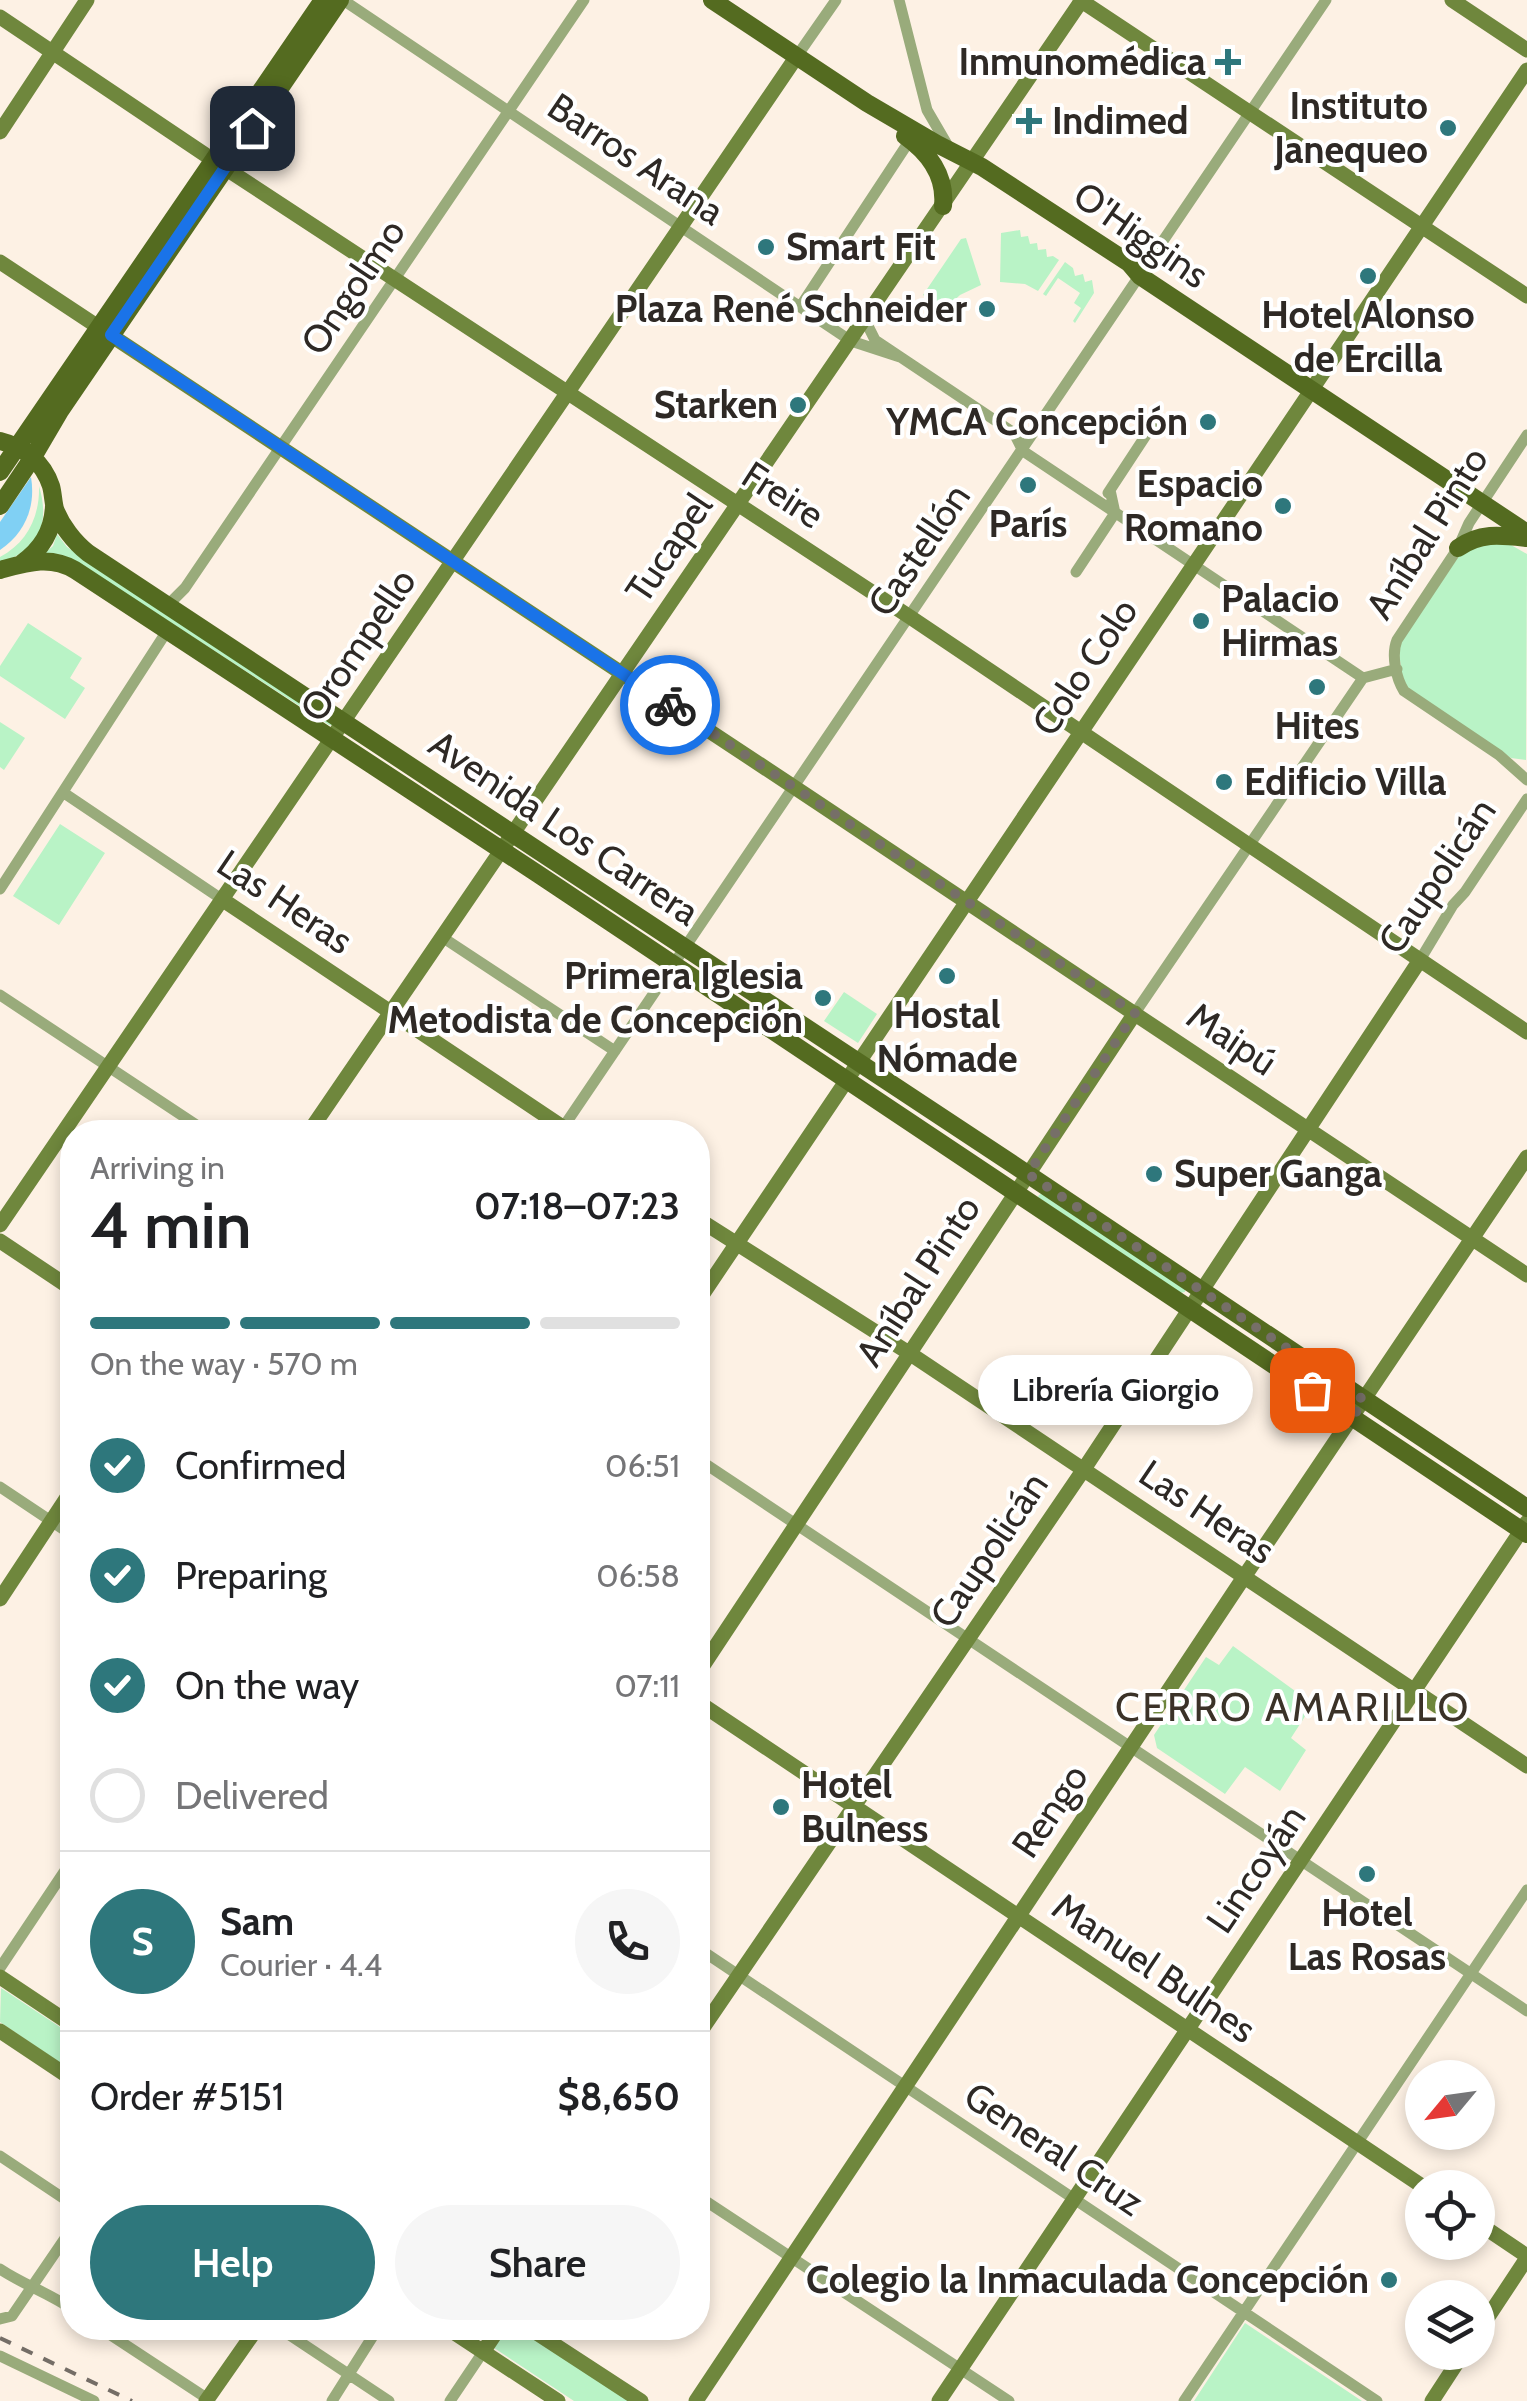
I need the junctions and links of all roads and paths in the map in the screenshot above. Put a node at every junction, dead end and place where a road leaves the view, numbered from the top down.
1 (87, 0) edge
2 (323, 0) edge
3 (342, 0) edge
4 (584, 0) edge
5 (712, 0) edge
6 (836, 0) edge
7 (900, 0) edge
8 (1081, 0) edge
9 (1326, 0) edge
10 (1452, 0) edge
11 (0, 17) edge
12 (1527, 50) edge
13 (53, 52) junction
14 (797, 56) junction
15 (1527, 70) edge
16 (867, 103) junction
17 (510, 110) junction
18 (1250, 113) junction
19 (0, 132) edge
20 (910, 140) junction
21 (952, 151) junction
22 (973, 161) junction
23 (220, 164) junction
24 (943, 206) junction
25 (680, 226) junction
26 (1422, 227) junction
27 (0, 262) edge
28 (1140, 276) junction
29 (395, 278) junction
30 (1527, 296) edge
31 (800, 307) junction
32 (867, 318) junction
33 (106, 332) junction
34 (851, 341) junction
35 (900, 358) junction
36 (1312, 391) junction
37 (567, 392) junction
38 (1152, 426) dead end
39 (1038, 429) junction
40 (1014, 432) junction
41 (1527, 435) edge
42 (280, 447) junction
43 (17, 448) edge
44 (1023, 452) junction
45 (0, 472) edge
46 (1110, 490) junction
47 (1482, 503) junction
48 (739, 504) junction
49 (1101, 504) junction
50 (0, 506) edge
51 (54, 506) junction
52 (1115, 513) junction
53 (1527, 536) edge
54 (1458, 548) junction
55 (453, 561) junction
56 (1194, 566) junction
57 (8, 568) edge
58 (1076, 572) dead end
59 (168, 605) junction
60 (910, 617) junction
61 (168, 631) junction
62 (1396, 669) junction
63 (623, 674) junction
64 (1363, 678) junction
65 (345, 722) junction
66 (1080, 732) junction
67 (333, 740) junction
68 (1500, 755) junction
69 (1527, 763) edge
70 (1527, 780) edge
71 (794, 787) junction
72 (64, 793) junction
73 (1527, 799) edge
74 (512, 834) junction
75 (1249, 846) junction
76 (501, 851) junction
77 (0, 888) edge
78 (223, 900) junction
79 (966, 901) junction
80 (442, 937) junction
81 (685, 948) junction
82 (1420, 960) junction
83 (673, 965) junction
84 (0, 994) edge
85 (391, 1012) junction
86 (1135, 1013) junction
87 (1527, 1032) edge
88 (615, 1051) junction
89 (857, 1062) junction
90 (109, 1067) junction
91 (845, 1079) junction
92 (72, 1120) edge
93 (189, 1120) edge
94 (317, 1120) edge
95 (548, 1120) edge
96 (571, 1120) edge
97 (1308, 1128) junction
98 (60, 1138) edge
99 (1527, 1158) edge
100 (1028, 1174) junction
101 (1016, 1192) junction
102 (0, 1225) edge
103 (710, 1227) edge
104 (1473, 1238) junction
105 (0, 1241) edge
106 (736, 1244) junction
107 (1527, 1275) edge
108 (60, 1281) edge
109 (710, 1283) edge
110 (1201, 1290) junction
111 (1190, 1308) junction
112 (909, 1353) junction
113 (1364, 1400) junction
114 (1352, 1418) junction
115 (710, 1467) edge
116 (1084, 1469) junction
117 (0, 1488) edge
118 (1527, 1508) edge
119 (60, 1509) edge
120 (52, 1521) junction
121 (796, 1525) junction
122 (60, 1527) edge
123 (1525, 1529) edge
124 (1244, 1577) junction
125 (0, 1600) edge
126 (968, 1639) junction
127 (710, 1655) edge
128 (1415, 1690) junction
129 (710, 1710) edge
130 (1131, 1748) junction
131 (1527, 1766) edge
132 (853, 1806) junction
133 (1301, 1860) junction
134 (60, 1878) edge
135 (1527, 1890) edge
136 (1019, 1917) junction
137 (710, 1956) edge
138 (0, 1968) edge
139 (1471, 1974) junction
140 (738, 1975) junction
141 (0, 1977) edge
142 (1527, 2011) edge
143 (60, 2017) edge
144 (710, 2017) edge
145 (1188, 2029) junction
146 (0, 2031) edge
147 (60, 2070) edge
148 (906, 2086) junction
149 (1358, 2144) junction
150 (0, 2156) edge
151 (1405, 2175) edge
152 (60, 2196) edge
153 (1075, 2198) junction
154 (710, 2204) edge
155 (1495, 2235) edge
156 (60, 2246) edge
157 (1527, 2257) edge
158 (791, 2258) junction
159 (0, 2270) edge
160 (32, 2287) junction
161 (60, 2300) edge
162 (1495, 2306) edge
163 (1245, 2312) junction
164 (4, 2318) edge
165 (118, 2340) edge
166 (248, 2340) edge
167 (297, 2340) edge
168 (370, 2340) edge
169 (465, 2340) edge
170 (491, 2340) edge
171 (548, 2340) edge
172 (483, 2352) junction
173 (0, 2356) edge
174 (960, 2369) junction
175 (1452, 2370) edge
176 (348, 2374) junction
177 (207, 2400) edge
178 (94, 2401) edge
179 (332, 2401) edge
180 (389, 2401) edge
181 (450, 2401) edge
182 (558, 2401) edge
183 (640, 2401) edge
184 (696, 2401) edge
185 (939, 2401) edge
186 (1009, 2401) edge
187 (1184, 2401) edge
188 (1377, 2401) edge
189 (1432, 2401) edge

1 - 13 main road
2 - 23 main road
3 - 17 street, Barros Arana
3 - 23 main road
4 - 17 street, Ongolmo
5 - 14 main road, O'Higgins
6 - 14 street, Orompello
7 - 21 street
8 - 18 main road
8 - 22 main road, Tucapel
9 - 18 street, Castellón
10 - 12 main road
11 - 13 main road, Freire
13 - 19 main road
13 - 23 main road, Freire
14 - 16 main road, O'Higgins
14 - 25 main road, Orompello
15 - 26 main road, Colo Colo
16 - 20 main road
16 - 21 main road, O'Higgins
17 - 25 street, Barros Arana
17 - 29 street, Ongolmo
18 - 26 main road
18 - 28 street, Castellón
20 - 24 main road
20 - 31 street
21 - 22 main road, O'Higgins
22 - 24 main road, Tucapel
22 - 28 main road, O'Higgins
23 - 29 main road, Freire
23 - 33 main road
24 - 32 main road, Tucapel
25 - 31 street, Barros Arana
25 - 37 main road, Orompello
26 - 30 main road
26 - 36 main road, Colo Colo
27 - 33 main road, Maipú
28 - 36 main road, O'Higgins
28 - 39 street, Castellón
29 - 37 main road, Freire
29 - 42 street, Ongolmo
31 - 34 street, Barros Arana
32 - 34 main road, Tucapel
32 - 35 street, Barros Arana
33 - 42 main road, Maipú
33 - 43 main road
34 - 35 street, Barros Arana
34 - 48 main road, Tucapel
35 - 40 street, Barros Arana
36 - 47 main road, O'Higgins
36 - 56 main road, Colo Colo
37 - 48 main road, Freire
37 - 55 main road, Orompello
38 - 46 street
39 - 40 street
39 - 44 street, Castellón
40 - 44 street
41 - 47 street, Aníbal Pinto
42 - 55 main road, Maipú
42 - 59 street, Ongolmo
43 - 45 main road
43 - 50 main road
43 - 51 main road, Avenida Los Carrera
44 - 49 street
44 - 60 street, Castellón
46 - 49 street
46 - 52 street
47 - 53 main road, O'Higgins
47 - 54 street, Aníbal Pinto
48 - 60 main road, Freire
48 - 63 main road, Tucapel
49 - 52 street
51 - 57 main road
51 - 59 main road, Avenida Los Carrera
52 - 56 street
52 - 58 street
53 - 54 main road
54 - 62 street, Aníbal Pinto
55 - 63 main road, Maipú
55 - 65 main road, Orompello
56 - 64 street
56 - 66 main road, Colo Colo
57 - 61 main road, Avenida Los Carrera
59 - 65 main road, Avenida Los Carrera
60 - 66 main road, Freire
60 - 71 street, Castellón
61 - 67 main road, Avenida Los Carrera
61 - 72 street
62 - 64 street
62 - 68 street
63 - 71 main road, Maipú
63 - 74 main road, Tucapel
64 - 75 street, Aníbal Pinto
65 - 67 main road, Orompello
65 - 74 main road, Avenida Los Carrera
66 - 75 main road, Freire
66 - 79 main road, Colo Colo
67 - 76 main road, Avenida Los Carrera
67 - 78 main road, Orompello
68 - 69 street
68 - 70 street
71 - 79 main road, Maipú
71 - 81 street, Castellón
72 - 77 street
72 - 78 street, Las Heras
73 - 82 street, Caupolicán
74 - 76 main road, Tucapel
74 - 81 main road, Avenida Los Carrera
75 - 82 main road, Freire
75 - 86 street, Aníbal Pinto
76 - 80 main road, Tucapel
76 - 83 main road, Avenida Los Carrera
78 - 85 main road, Las Heras
78 - 90 main road, Orompello
79 - 86 main road, Maipú
79 - 89 main road, Colo Colo
80 - 85 main road, Tucapel
80 - 88 street
81 - 83 street, Castellón
81 - 89 main road, Avenida Los Carrera
82 - 87 main road, Freire
82 - 97 main road, Caupolicán
83 - 88 street, Castellón
83 - 91 main road, Avenida Los Carrera
84 - 90 street
85 - 94 main road, Tucapel
85 - 95 main road, Las Heras
86 - 97 main road, Maipú
86 - 100 main road, Aníbal Pinto
88 - 96 street, Castellón
89 - 91 main road, Colo Colo
89 - 100 main road, Avenida Los Carrera
90 - 92 main road, Orompello
90 - 93 street
91 - 101 main road, Avenida Los Carrera
91 - 106 main road, Colo Colo
97 - 104 main road, Maipú
97 - 110 main road, Caupolicán
98 - 102 main road, Orompello
99 - 104 main road, Rengo
100 - 101 main road, Aníbal Pinto
100 - 110 main road, Avenida Los Carrera
101 - 111 main road, Avenida Los Carrera
101 - 112 main road, Aníbal Pinto
103 - 106 main road, Las Heras
104 - 107 main road, Maipú
104 - 113 main road, Rengo
105 - 108 main road
106 - 109 main road, Colo Colo
106 - 112 main road, Las Heras
110 - 111 main road, Caupolicán
110 - 113 main road, Avenida Los Carrera
111 - 114 main road, Avenida Los Carrera
111 - 116 main road, Caupolicán
112 - 116 main road, Las Heras
112 - 121 main road, Aníbal Pinto
113 - 114 main road, Rengo
113 - 118 main road, Avenida Los Carrera
114 - 123 main road, Avenida Los Carrera
114 - 124 main road, Rengo
115 - 121 street
116 - 124 main road, Las Heras
116 - 126 main road, Caupolicán
117 - 120 street
119 - 120 main road
120 - 122 street
120 - 125 main road
121 - 126 street
121 - 127 main road, Aníbal Pinto
123 - 128 main road, Lincoyán
124 - 128 main road, Las Heras
124 - 130 main road, Rengo
126 - 130 street
126 - 132 main road, Caupolicán
128 - 131 main road, Las Heras
128 - 133 main road, Lincoyán
129 - 132 main road, Manuel Bulnes
130 - 133 street
130 - 136 main road, Rengo
132 - 136 main road, Manuel Bulnes
132 - 140 main road, Caupolicán
133 - 139 street
133 - 145 main road, Lincoyán
134 - 138 street
135 - 139 street
136 - 145 main road, Manuel Bulnes
136 - 148 main road, Rengo
137 - 140 street, General Cruz
139 - 142 street
139 - 149 street
140 - 144 main road, Caupolicán
140 - 148 street, General Cruz
141 - 143 main road
145 - 149 main road, Manuel Bulnes
145 - 153 main road, Lincoyán
146 - 147 main road
148 - 153 street, General Cruz
148 - 158 main road, Rengo
149 - 151 main road, Manuel Bulnes
149 - 163 street
150 - 152 street
153 - 163 street, General Cruz
153 - 174 main road, Lincoyán
154 - 158 street
155 - 157 main road
156 - 160 street
157 - 162 main road
158 - 174 street
158 - 184 main road, Rengo
159 - 160 street
160 - 161 street
160 - 164 street
163 - 187 street
163 - 188 street, General Cruz
165 - 177 street
166 - 177 main road
167 - 176 street
168 - 176 street
169 - 172 main road
170 - 172 main road
171 - 183 main road
172 - 181 street
172 - 182 main road
173 - 178 street
174 - 185 main road, Lincoyán
174 - 186 street
175 - 189 main road
176 - 179 street
176 - 180 street

